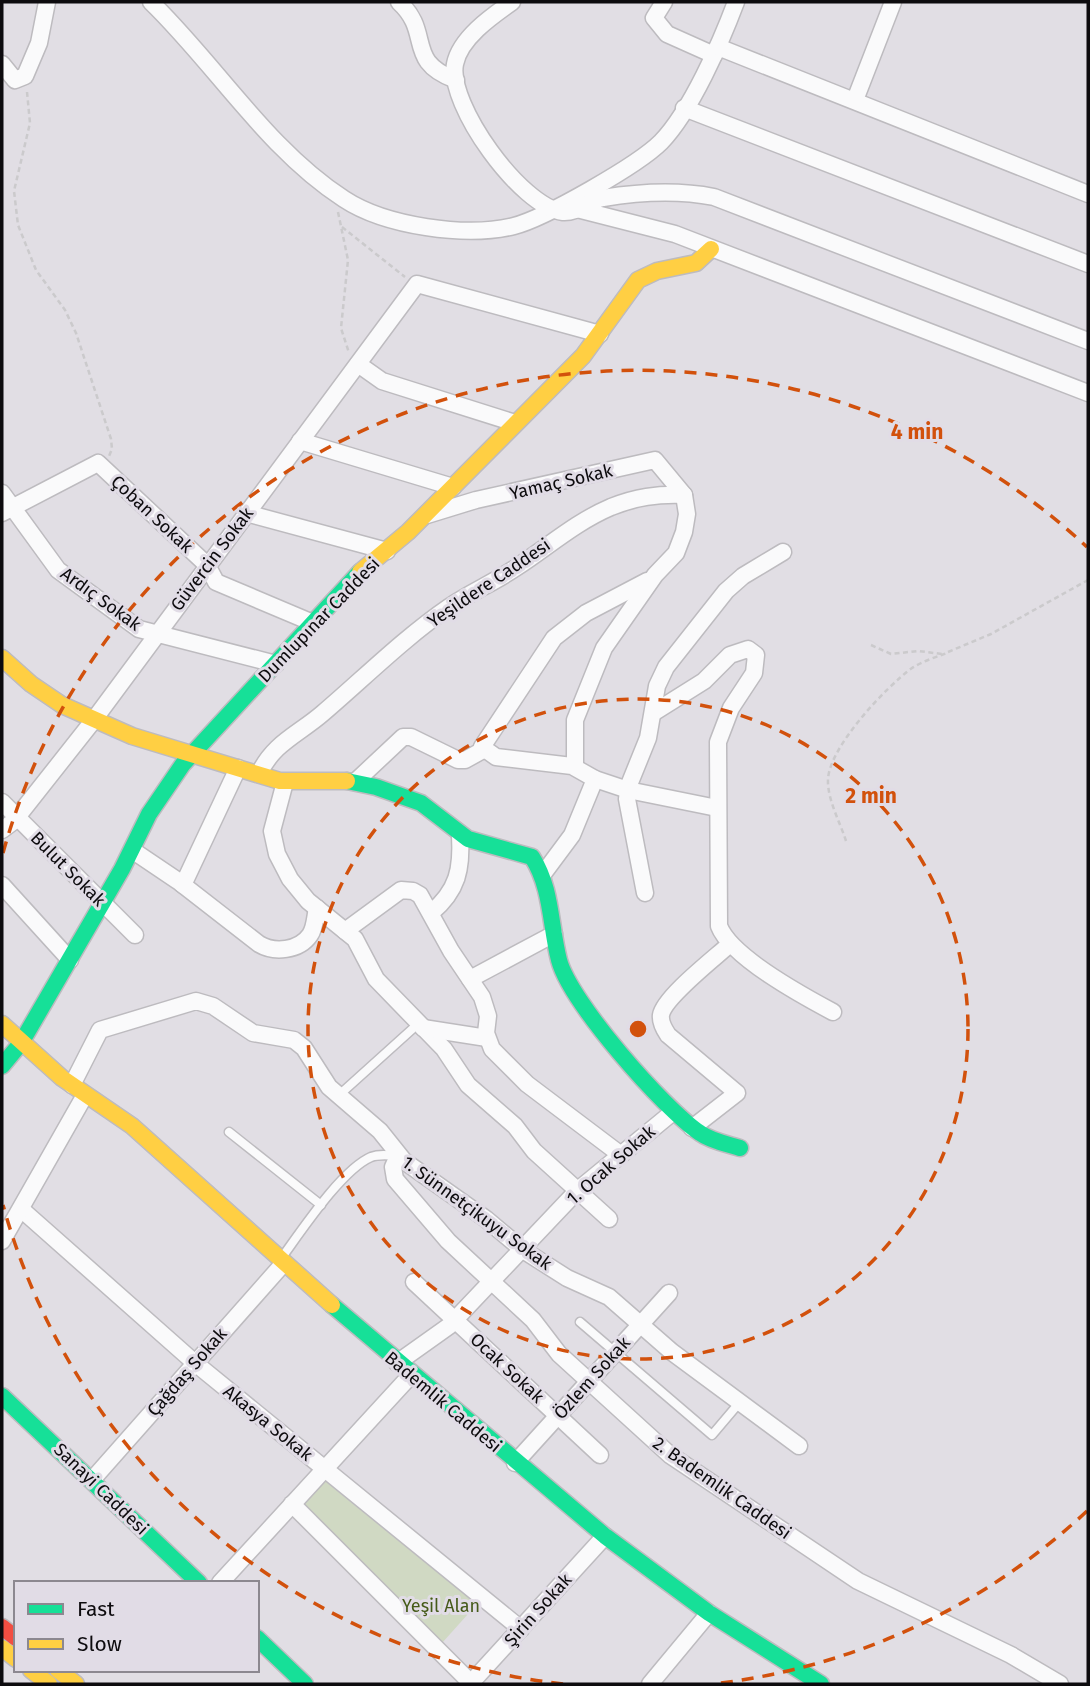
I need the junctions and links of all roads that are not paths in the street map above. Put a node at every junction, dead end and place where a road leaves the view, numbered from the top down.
1 (47, 2) edge
2 (151, 2) edge
3 (424, 2) edge
4 (512, 2) edge
5 (664, 2) edge
6 (736, 2) edge
7 (893, 2) edge
8 (404, 7) edge
9 (716, 51) junction
10 (2, 64) edge
11 (456, 80) junction
12 (855, 100) junction
13 (684, 108) junction
14 (1088, 194) edge
15 (551, 209) junction
16 (577, 209) junction
17 (711, 249) junction
18 (1088, 264) edge
19 (600, 334) junction
20 (1088, 341) edge
21 (358, 364) junction
22 (1088, 393) edge
23 (515, 423) junction
24 (300, 441) junction
25 (453, 487) junction
26 (2, 493) edge
27 (684, 495) junction
28 (7, 510) edge
29 (246, 513) junction
30 (425, 516) junction
31 (387, 551) junction
32 (783, 552) dead end
33 (207, 565) junction
34 (655, 575) junction
35 (313, 623) junction
36 (156, 635) junction
37 (2, 658) edge
38 (276, 664) junction
39 (653, 713) junction
40 (93, 721) junction
41 (483, 750) junction
42 (191, 753) junction
43 (575, 767) junction
44 (238, 768) junction
45 (259, 774) junction
46 (595, 779) junction
47 (285, 782) junction
48 (355, 782) junction
49 (628, 790) junction
50 (2, 802) edge
51 (717, 808) junction
52 (17, 818) junction
53 (2, 830) edge
54 (460, 835) junction
55 (132, 850) junction
56 (542, 874) junction
57 (2, 885) edge
58 (183, 885) junction
59 (645, 893) dead end
60 (103, 903) junction
61 (317, 908) junction
62 (431, 913) junction
63 (345, 931) junction
64 (135, 934) dead end
65 (554, 934) junction
66 (730, 944) junction
67 (70, 960) junction
68 (470, 979) junction
69 (832, 1012) dead end
70 (2, 1024) edge
71 (421, 1025) junction
72 (487, 1038) junction
73 (21, 1042) junction
74 (2, 1066) edge
75 (78, 1090) junction
76 (338, 1096) junction
77 (673, 1112) junction
78 (692, 1128) junction
79 (229, 1132) dead end
80 (740, 1148) dead end
81 (621, 1155) junction
82 (398, 1156) junction
83 (578, 1190) junction
84 (321, 1205) junction
85 (21, 1209) junction
86 (609, 1219) dead end
87 (2, 1241) edge
88 (523, 1250) junction
89 (281, 1263) junction
90 (414, 1282) dead end
91 (493, 1282) junction
92 (669, 1293) dead end
93 (455, 1320) junction
94 (580, 1322) dead end
95 (641, 1324) junction
96 (615, 1353) junction
97 (195, 1363) junction
98 (397, 1363) junction
99 (411, 1375) junction
100 (588, 1383) junction
101 (2, 1396) edge
102 (740, 1402) junction
103 (558, 1416) junction
104 (799, 1446) dead end
105 (600, 1455) dead end
106 (515, 1463) junction
107 (324, 1469) junction
108 (92, 1480) junction
109 (292, 1504) junction
110 (605, 1536) junction
111 (197, 1581) edge
112 (222, 1581) edge
113 (709, 1613) junction
114 (521, 1629) junction
115 (259, 1640) edge
116 (34, 1672) edge
117 (61, 1672) edge
118 (303, 1683) edge
119 (49, 1684) edge
120 (76, 1684) edge
121 (471, 1684) edge
122 (650, 1684) edge
123 (817, 1684) edge
124 (1060, 1684) edge

1 - 10 street
2 - 15 street
3 - 8 street
4 - 11 street
5 - 9 street
6 - 9 street
7 - 12 street
8 - 11 street
9 - 12 street
9 - 13 street
11 - 15 street
12 - 14 street
13 - 15 street
13 - 18 street
15 - 16 street
16 - 17 street
16 - 20 street
17 - 19 street, Dumlupınar Caddesi
17 - 22 street
19 - 21 street, Güvercin Sokak
19 - 23 street, Dumlupınar Caddesi
21 - 23 street
21 - 24 street, Güvercin Sokak
23 - 25 street, Dumlupınar Caddesi
24 - 25 street
24 - 29 street, Güvercin Sokak
25 - 30 street, Dumlupınar Caddesi
26 - 28 street, Ardıç Sokak
27 - 30 street, Yamaç Sokak
27 - 34 street
27 - 45 street, Yeşildere Caddesi
28 - 33 street, Çoban Sokak
28 - 36 street, Ardıç Sokak
29 - 31 street
29 - 33 street, Güvercin Sokak
30 - 31 street, Dumlupınar Caddesi
31 - 35 street, Dumlupınar Caddesi
32 - 39 street
33 - 35 street, Çoban Sokak
33 - 36 street, Güvercin Sokak
34 - 41 street
34 - 43 street
35 - 38 street, Dumlupınar Caddesi
36 - 38 street, Ardıç Sokak
36 - 40 street, Güvercin Sokak
37 - 40 street
38 - 42 street, Dumlupınar Caddesi
39 - 49 street
39 - 51 street
40 - 42 street
40 - 52 street, Güvercin Sokak
41 - 43 street
41 - 48 street
42 - 44 street
42 - 55 street, Dumlupınar Caddesi
43 - 46 street
44 - 45 street
44 - 58 street
45 - 47 street
46 - 49 street
46 - 56 street
47 - 48 street
47 - 61 street
48 - 54 street
49 - 51 street
49 - 59 street
50 - 52 street, Bulut Sokak
51 - 66 street
52 - 53 street, Güvercin Sokak
52 - 60 street, Bulut Sokak
54 - 56 street
54 - 62 street
55 - 58 street
55 - 60 street, Dumlupınar Caddesi
56 - 65 street
57 - 67 street
58 - 61 street
60 - 64 street, Bulut Sokak
60 - 67 street, Dumlupınar Caddesi
61 - 63 street
62 - 63 street
62 - 68 street
63 - 71 street
65 - 68 street
65 - 77 street
66 - 69 street
66 - 78 street
67 - 73 street, Dumlupınar Caddesi
68 - 72 street
70 - 73 street, Bademlik Caddesi
71 - 72 street
71 - 76 lane
71 - 83 street
72 - 81 street
73 - 74 street, Dumlupınar Caddesi
73 - 75 street, Bademlik Caddesi
75 - 76 street, 1. Sünnetçikuyu Sokak
75 - 85 street, 1. Sünnetçikuyu Sokak
75 - 89 street, Bademlik Caddesi
76 - 82 street, 1. Sünnetçikuyu Sokak
77 - 78 street
77 - 81 street, 1. Ocak Sokak
78 - 80 street
79 - 84 lane
81 - 83 street, 1. Ocak Sokak
82 - 84 lane
82 - 88 street, 1. Sünnetçikuyu Sokak
82 - 91 street, 2. Bademlik Caddesi
83 - 86 street
83 - 88 street, 1. Ocak Sokak
84 - 89 lane
85 - 87 street, 1. Sünnetçikuyu Sokak
85 - 97 street, Akasya Sokak
88 - 91 street, 1. Ocak Sokak
88 - 95 street, 1. Sünnetçikuyu Sokak
89 - 97 street, Çağdaş Sokak
89 - 98 street, Bademlik Caddesi
90 - 93 street, Ocak Sokak
91 - 93 street, 1. Ocak Sokak
91 - 100 street, 2. Bademlik Caddesi
92 - 95 street, Özlem Sokak
93 - 98 street, 1. Ocak Sokak
93 - 103 street, Ocak Sokak
94 - 96 lane
95 - 96 street, Özlem Sokak
95 - 102 street, 1. Sünnetçikuyu Sokak
96 - 100 street, Özlem Sokak
96 - 102 lane
97 - 107 street, Akasya Sokak
97 - 108 street, Çağdaş Sokak
98 - 99 street, Bademlik Caddesi
99 - 106 street, Bademlik Caddesi
99 - 107 street
100 - 103 street, Özlem Sokak
100 - 124 street, 2. Bademlik Caddesi
101 - 108 street, Sanayi Caddesi
102 - 104 street, 1. Sünnetçikuyu Sokak
103 - 105 street, Ocak Sokak
103 - 106 street, Özlem Sokak
106 - 110 street, Bademlik Caddesi
107 - 109 street
107 - 114 street, Akasya Sokak
108 - 111 street, Sanayi Caddesi
109 - 112 street
109 - 121 street
110 - 113 street, Bademlik Caddesi
110 - 114 street, Şirin Sokak
113 - 122 street
113 - 123 street, Bademlik Caddesi
114 - 121 street, Şirin Sokak
115 - 118 street
116 - 119 street
117 - 120 street

